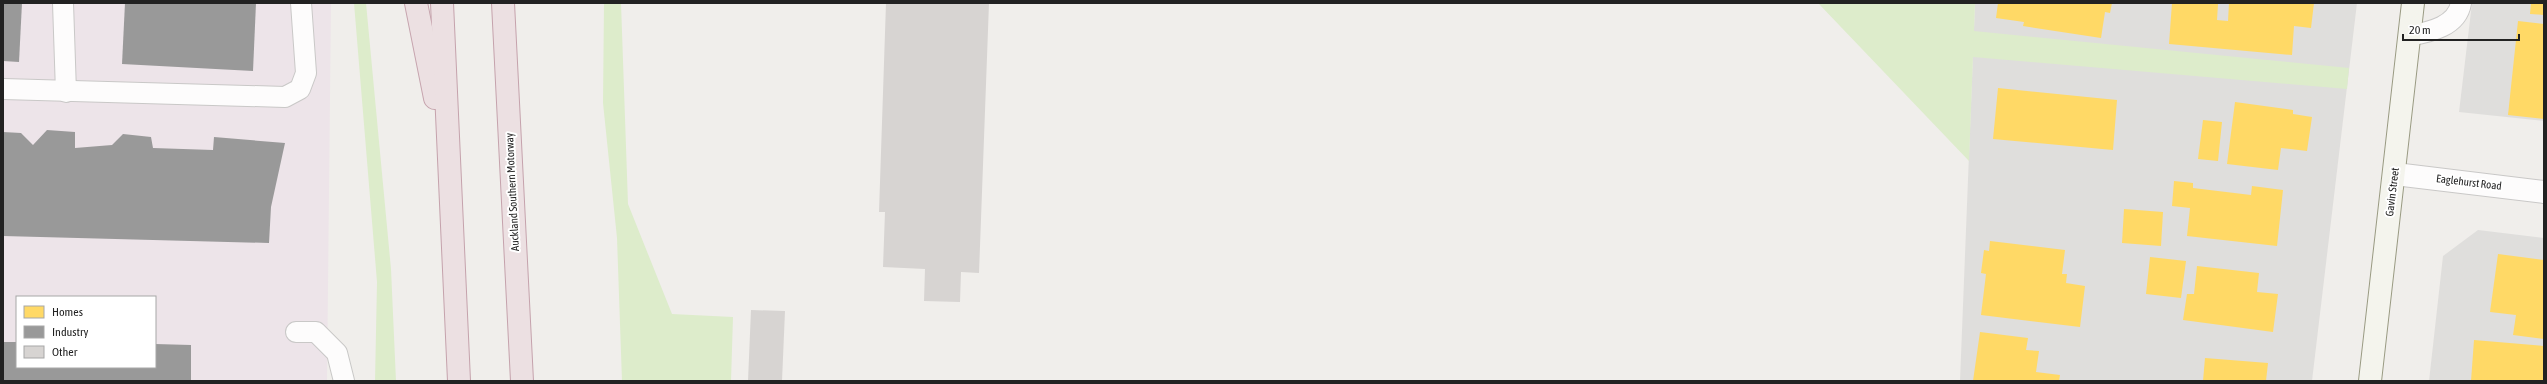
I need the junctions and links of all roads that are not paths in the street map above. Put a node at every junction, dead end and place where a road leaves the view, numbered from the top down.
1 (63, 3) edge
2 (301, 3) edge
3 (416, 3) edge
4 (442, 3) edge
5 (503, 3) edge
6 (2413, 3) edge
7 (2461, 3) edge
8 (2409, 36) junction
9 (3, 90) edge
10 (66, 92) junction
11 (449, 164) junction
12 (2395, 174) junction
13 (2544, 192) edge
14 (296, 332) dead end
15 (344, 381) edge
16 (459, 381) edge
17 (522, 381) edge
18 (2370, 381) edge

1 - 10 lane
2 - 10 lane
3 - 11 highway
4 - 11 highway
5 - 17 highway, Auckland Southern Motorway
6 - 8 street, Gavin Street
7 - 8 lane
8 - 12 street, Gavin Street
9 - 10 lane
11 - 16 highway
12 - 13 street, Eaglehurst Road
12 - 18 street, Gavin Street
14 - 15 lane

